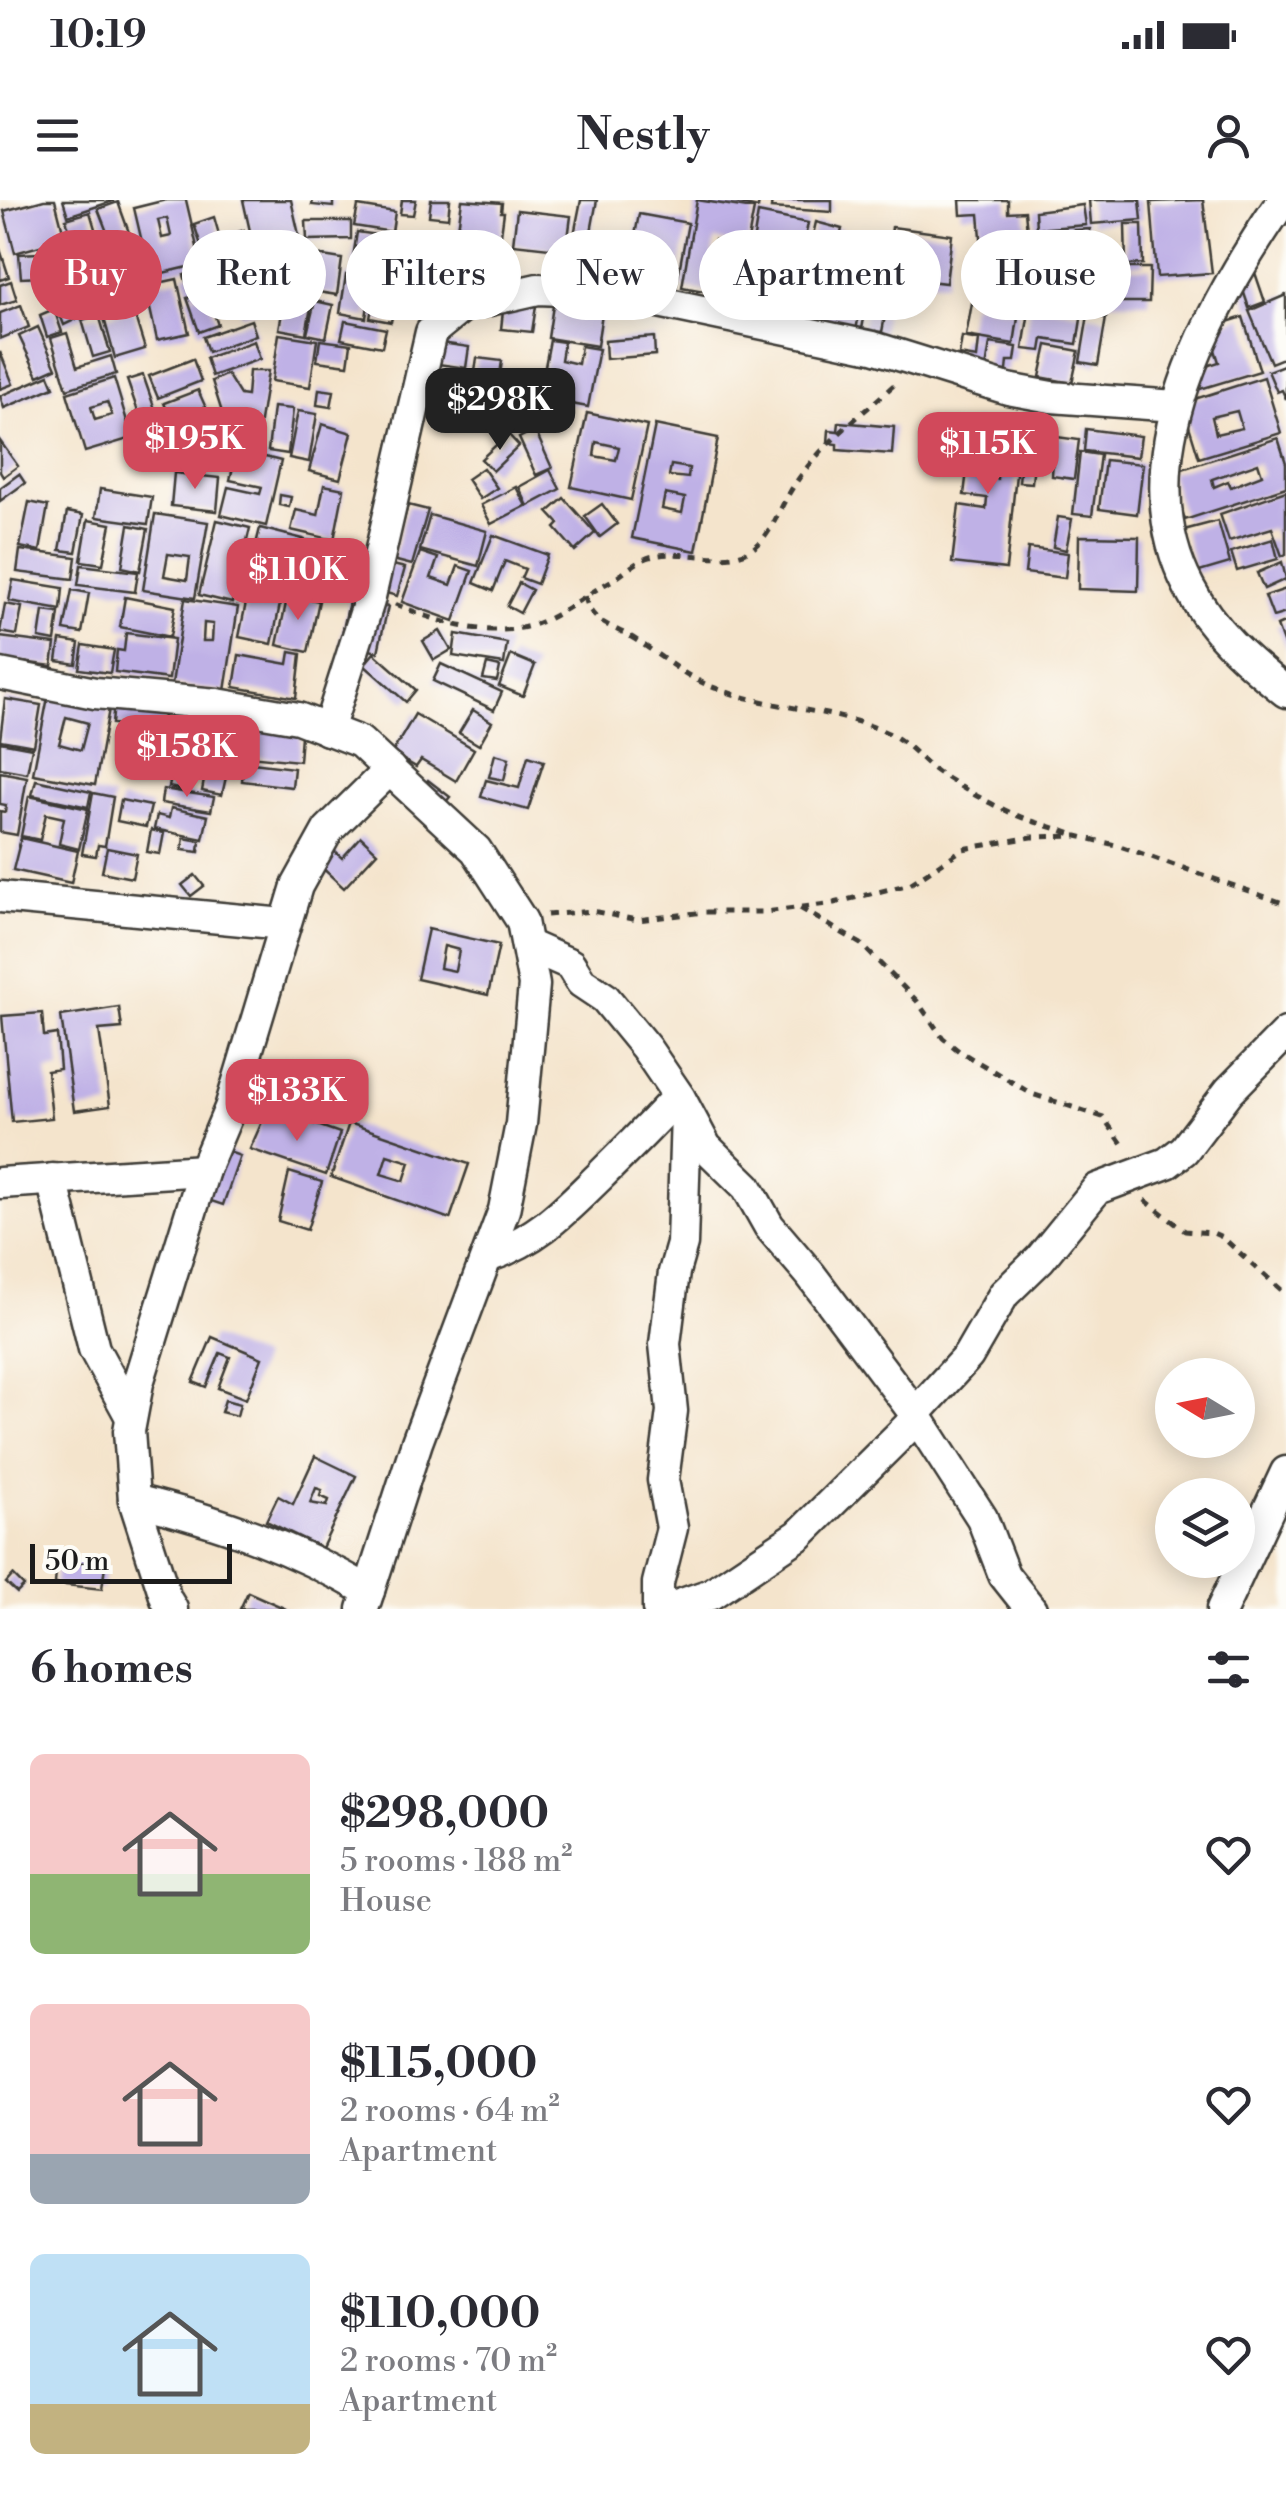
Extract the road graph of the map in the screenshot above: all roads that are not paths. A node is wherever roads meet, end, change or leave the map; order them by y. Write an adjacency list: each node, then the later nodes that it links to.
1 (1284, 200): 2 (street)
2 (1176, 406): 4 (street); 5 (street)
3 (0, 674): 5 (street)
4 (1286, 692)
5 (328, 730): 6 (street)
6 (390, 770): 8 (street); 9 (street)
7 (0, 896): 8 (street)
8 (284, 924): 12 (street)
9 (525, 933): 11 (street); 15 (street)
10 (1286, 1034): 16 (street)
11 (682, 1103): 15 (street); 16 (street); 24 (street)
12 (204, 1170): 13 (street); 17 (street)
13 (52, 1179): 14 (street); 17 (street)
14 (0, 1183)
15 (487, 1257): 21 (street)
16 (916, 1416): 25 (street); 26 (street)
17 (132, 1417): 19 (street)
18 (1286, 1472): 27 (street)
19 (134, 1500): 20 (street); 21 (street)
20 (157, 1567): 22 (street); 23 (street)
21 (366, 1600)
22 (141, 1609)
23 (172, 1609)
24 (658, 1609)
25 (668, 1609)
26 (1031, 1609)
27 (1222, 1609)

